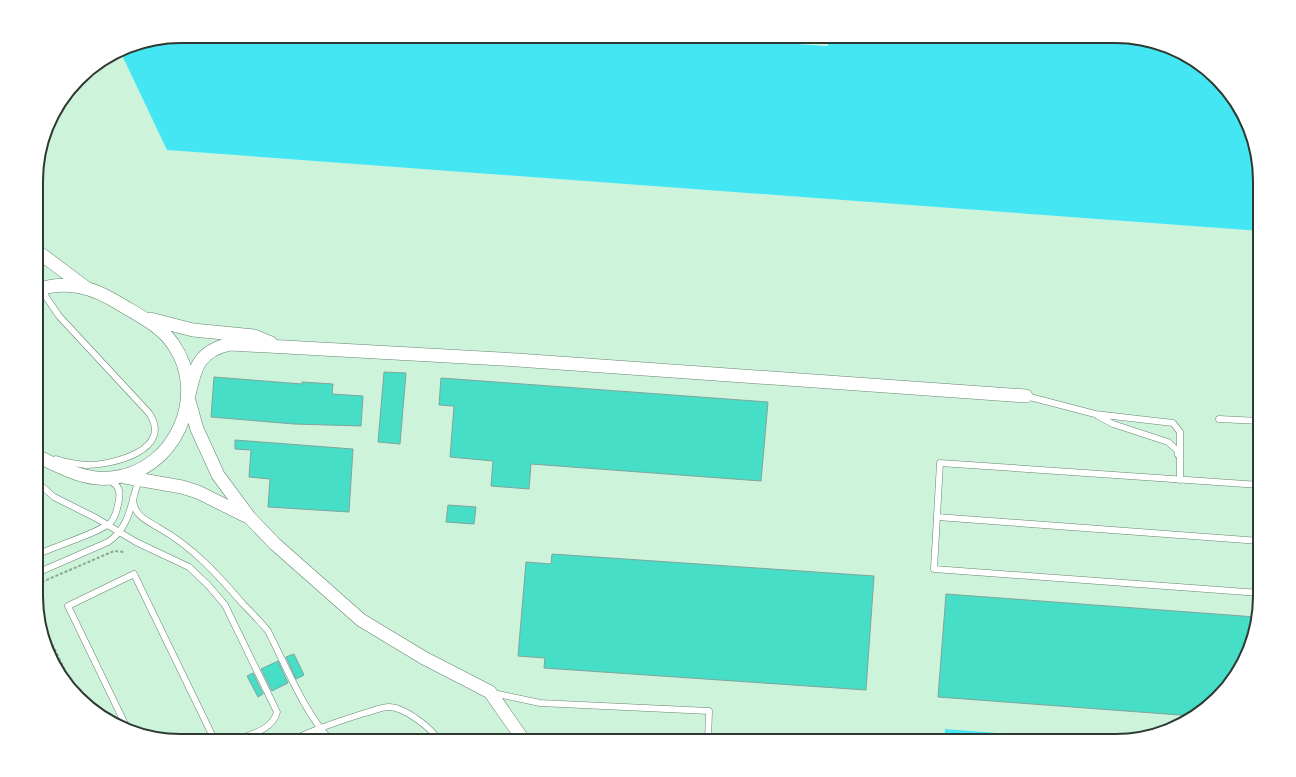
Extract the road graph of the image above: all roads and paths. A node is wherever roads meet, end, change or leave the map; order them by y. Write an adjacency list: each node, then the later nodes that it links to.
1 (43, 256): 2 (street)
2 (85, 287): 3 (street); 5 (street)
3 (43, 288)
4 (43, 295): 12 (lane)
5 (141, 316): 6 (street); 8 (street)
6 (278, 347): 7 (street); 8 (street)
7 (1026, 396): 9 (lane)
8 (189, 398): 14 (street); 24 (street)
9 (1095, 414): 15 (lane); 15 (lane)
10 (1219, 418): 11 (lane)
11 (1253, 420)
12 (43, 456)
13 (43, 457): 17 (street)
14 (154, 461): 16 (street); 18 (lane)
15 (1180, 461): 19 (lane)
16 (121, 476): 17 (street); 18 (street)
17 (100, 478): 25 (lane)
18 (139, 478): 22 (lane); 24 (street)
19 (1180, 480): 20 (lane); 23 (lane)
20 (1253, 485)
21 (43, 487): 25 (lane)
22 (133, 498): 26 (lane); 37 (lane)
23 (937, 517): 27 (lane); 32 (lane)
24 (249, 518): 35 (street)
25 (108, 525): 26 (lane); 28 (lane)
26 (121, 532): 30 (lane); 39 (lane)
27 (1253, 540)
28 (43, 552)
29 (124, 552): 31 (path)
30 (43, 570)
31 (43, 581)
32 (1253, 592)
33 (50, 639): 34 (path)
34 (67, 674)
35 (490, 692): 44 (street); 45 (lane)
36 (123, 721): 38 (lane)
37 (319, 727): 40 (lane); 41 (lane); 42 (lane); 43 (lane)
38 (212, 734)
39 (251, 734)
40 (304, 734)
41 (320, 734)
42 (325, 734)
43 (433, 734)
44 (519, 734)
45 (708, 734)

